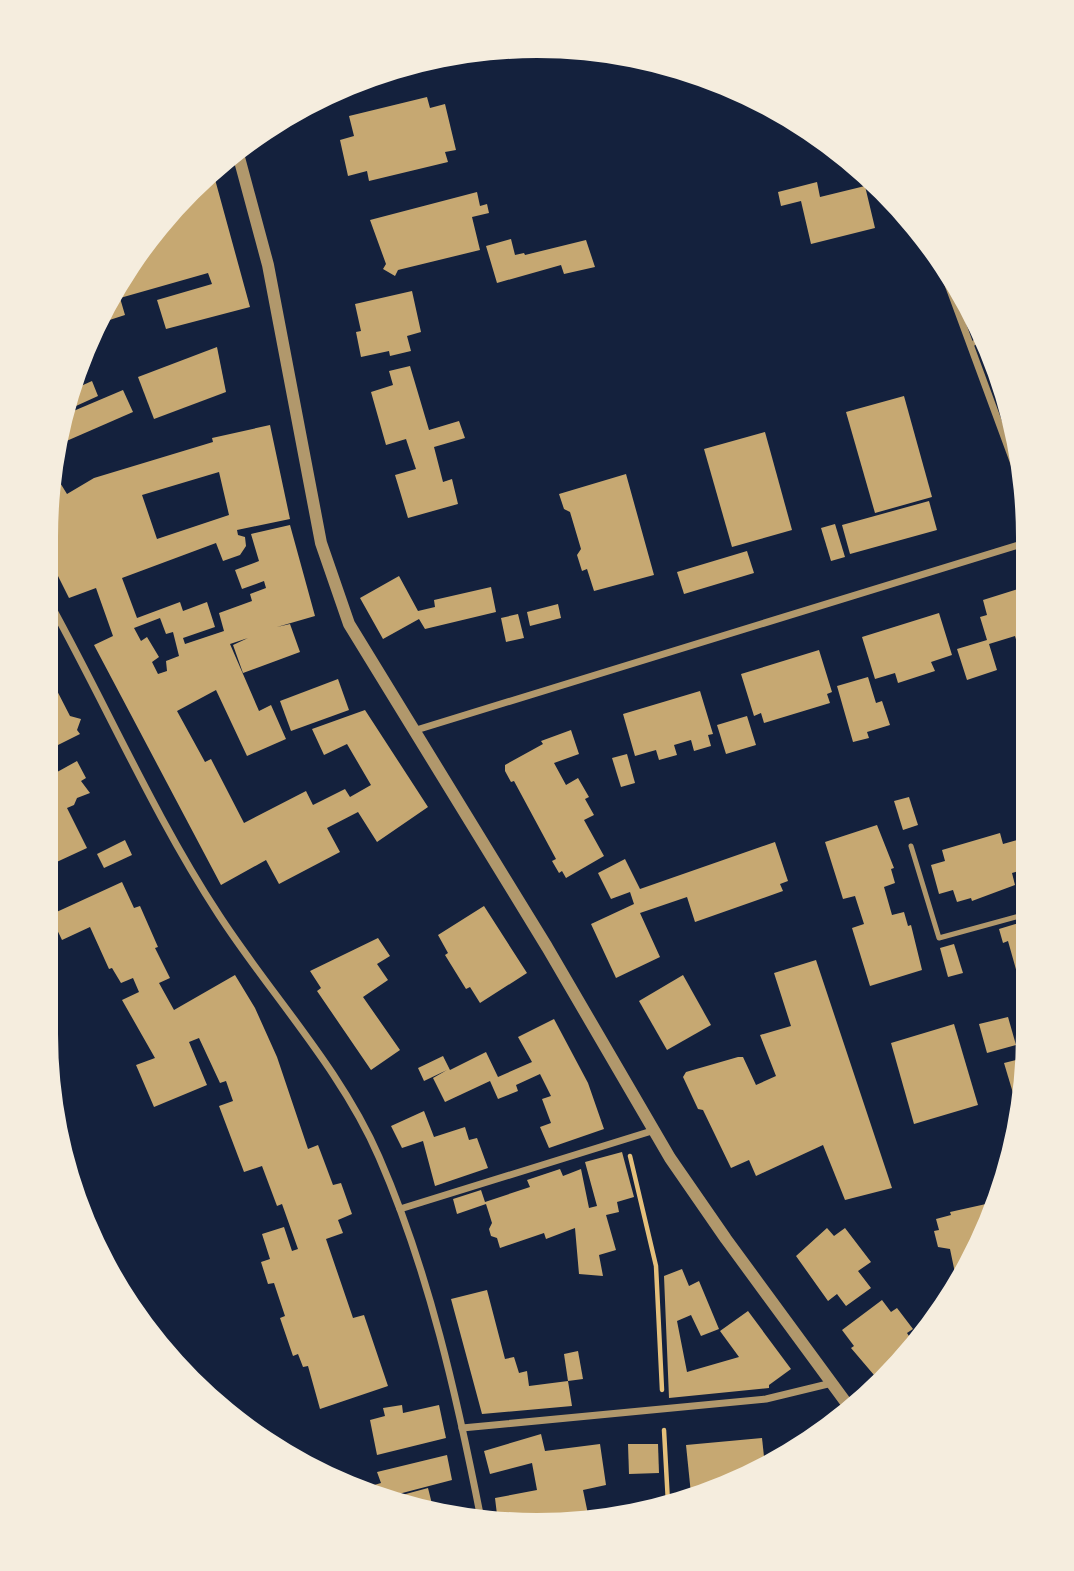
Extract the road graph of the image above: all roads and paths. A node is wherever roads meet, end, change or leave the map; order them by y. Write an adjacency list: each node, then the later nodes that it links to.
1 (240, 161): 8 (street)
2 (954, 301): 4 (street)
3 (975, 342): 4 (lane)
4 (970, 345): 5 (street)
5 (1007, 446)
6 (1016, 546): 8 (street)
7 (58, 625): 12 (street)
8 (412, 731): 11 (street)
9 (911, 846): 10 (lane)
10 (1016, 917)
11 (654, 1130): 12 (street); 13 (street); 15 (path)
12 (400, 1209): 16 (street)
13 (832, 1383): 14 (street); 15 (street)
14 (845, 1401)
15 (663, 1409): 16 (street); 17 (path)
16 (462, 1429): 18 (street)
17 (668, 1495)
18 (479, 1509)

